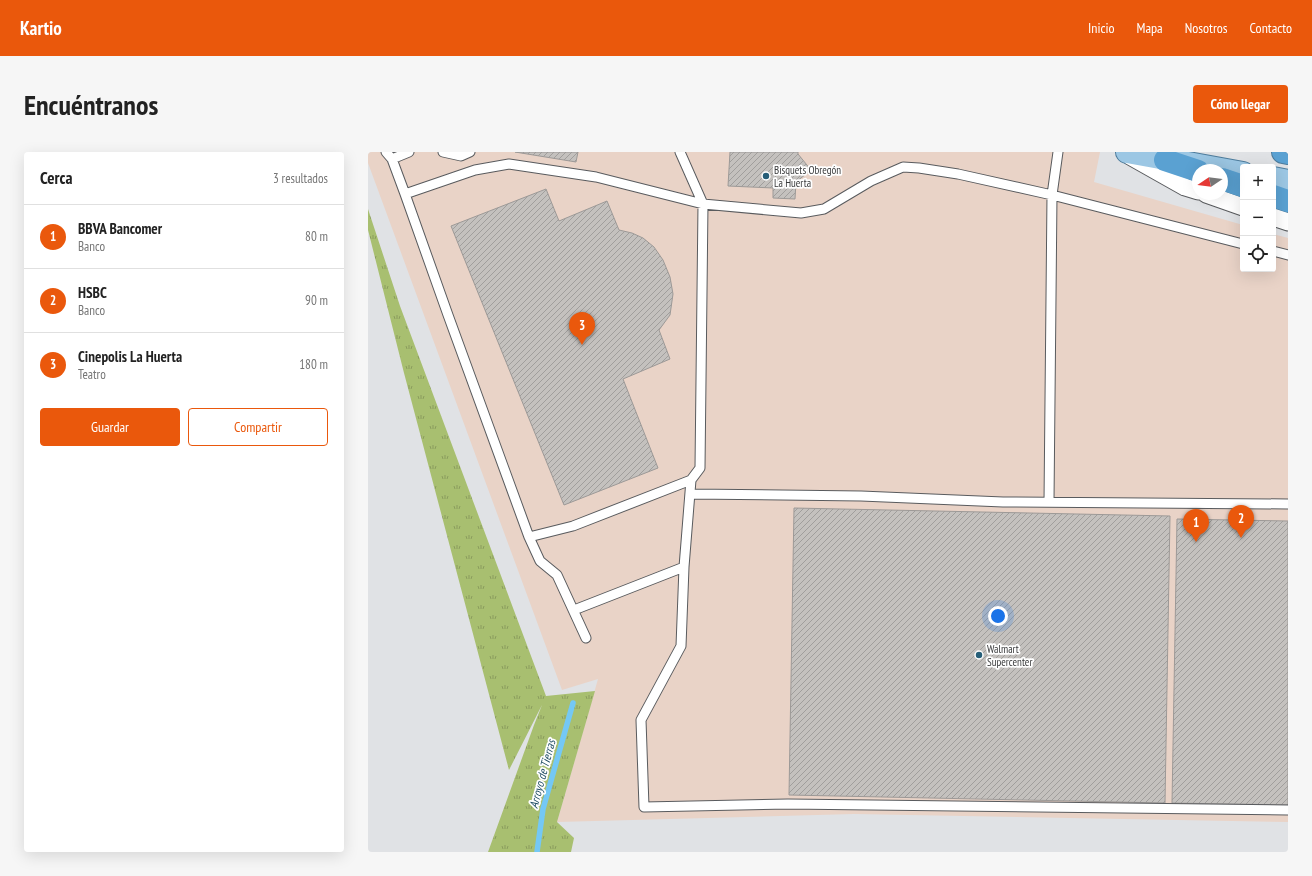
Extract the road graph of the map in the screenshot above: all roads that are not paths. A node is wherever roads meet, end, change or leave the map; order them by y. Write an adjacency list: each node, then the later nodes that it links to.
1 (409, 152): 10 (lane)
2 (443, 152): 3 (lane)
3 (470, 152)
4 (680, 152): 24 (lane)
5 (1058, 152): 20 (lane)
6 (1123, 152): 18 (street)
7 (1127, 152): 11 (main road)
8 (1283, 152): 9 (highway)
9 (1288, 153)
10 (389, 155): 19 (lane)
11 (1165, 160): 12 (highway); 13 (main road)
12 (1192, 169)
13 (1240, 172)
14 (1276, 179): 16 (main road)
15 (1228, 181): 17 (highway)
16 (1288, 182)
17 (1240, 185)
18 (1192, 189)
19 (405, 194): 24 (lane); 35 (lane)
20 (1052, 195): 24 (lane); 28 (lane); 33 (lane)
21 (1276, 197): 23 (highway)
22 (1223, 200): 25 (street)
23 (1288, 201)
24 (703, 204): 31 (lane)
25 (1240, 206)
26 (1276, 218): 27 (street)
27 (1288, 222)
28 (1240, 243)
29 (1276, 252): 30 (lane)
30 (1288, 255)
31 (691, 480): 32 (lane); 35 (lane)
32 (690, 494): 33 (lane); 36 (lane)
33 (1049, 502): 34 (lane)
34 (1288, 504)
35 (529, 537): 37 (lane)
36 (684, 567): 37 (lane); 39 (lane)
37 (574, 610): 38 (lane)
38 (586, 638)
39 (1288, 810)

